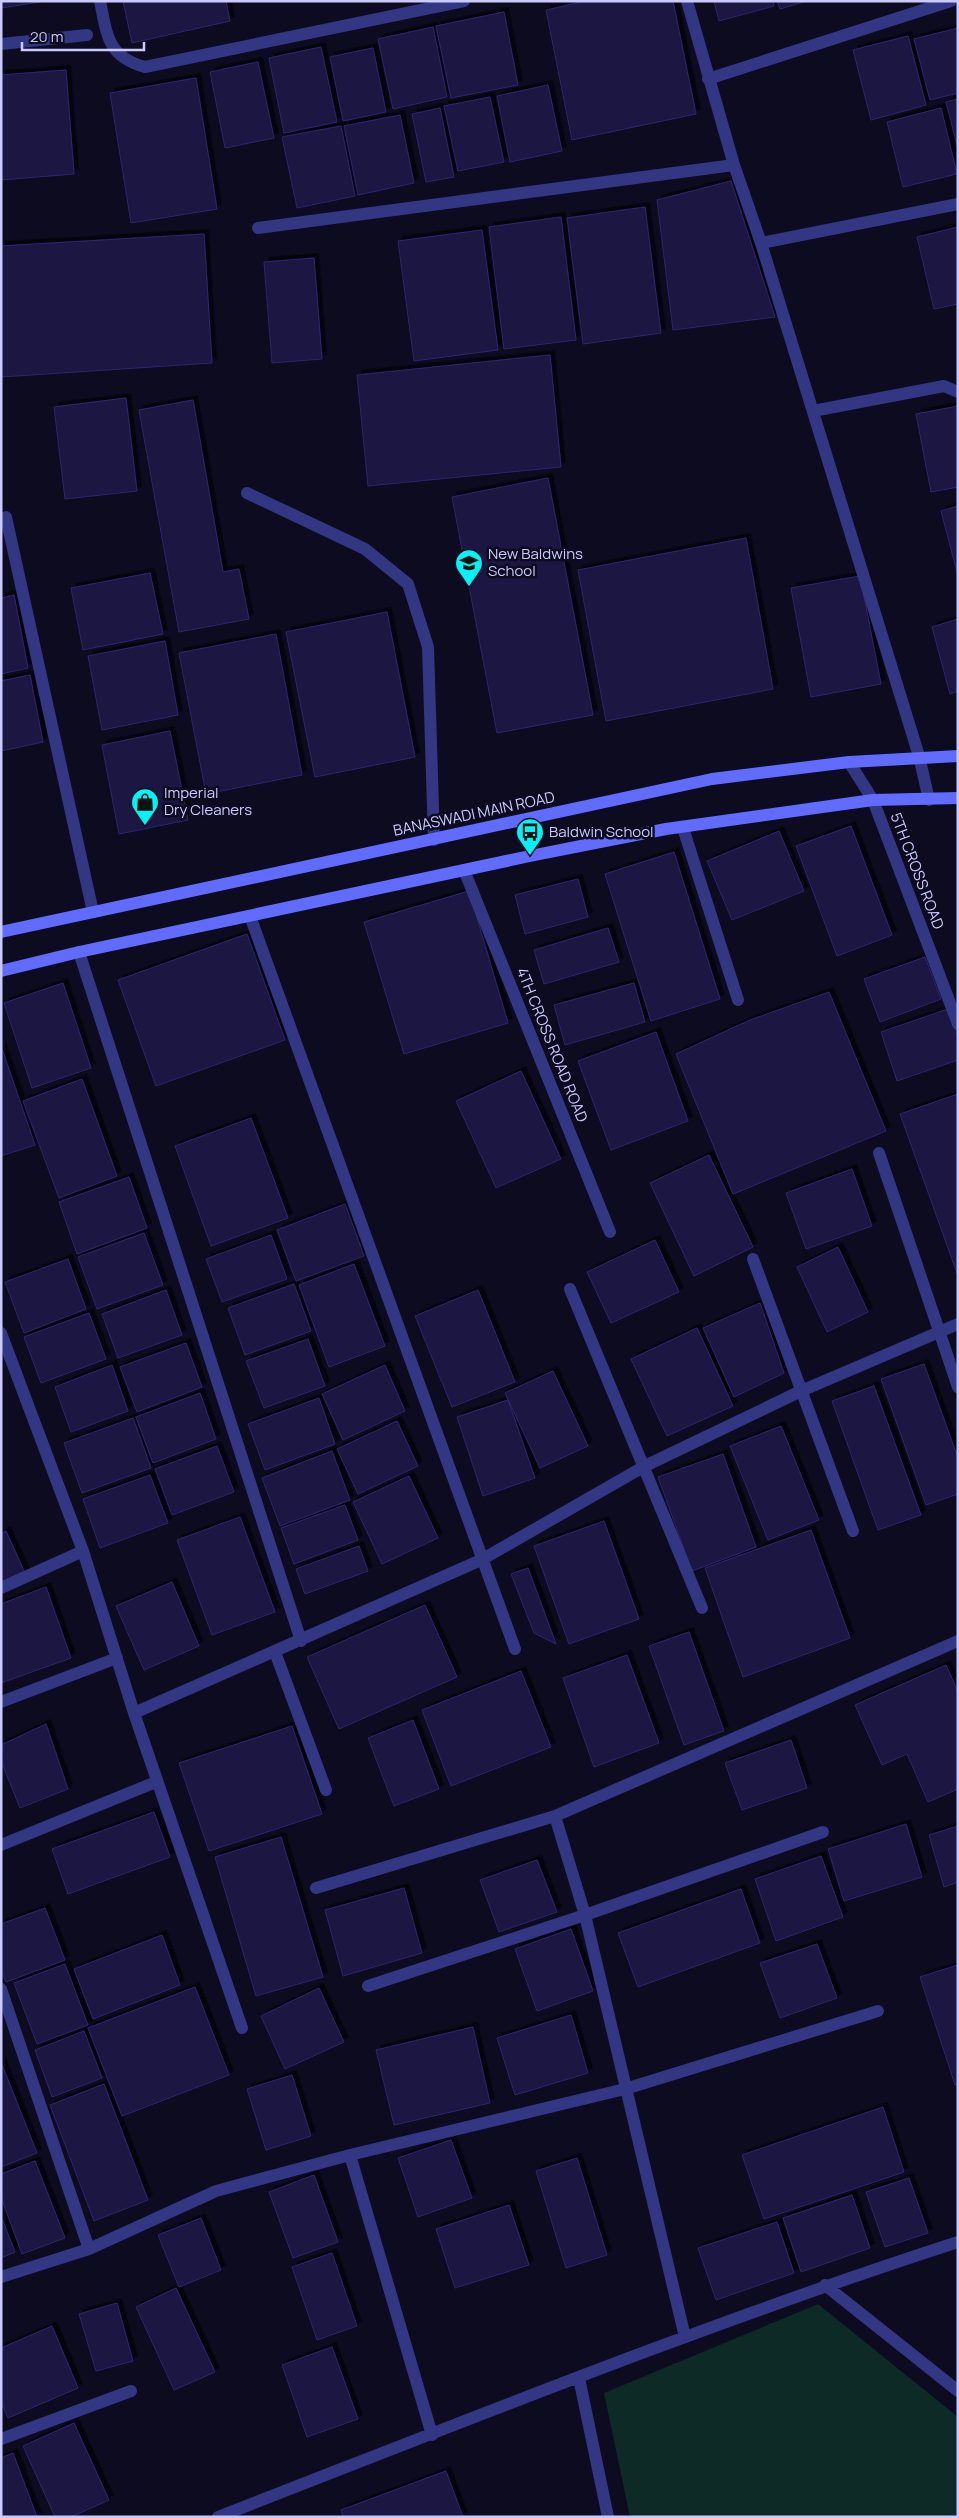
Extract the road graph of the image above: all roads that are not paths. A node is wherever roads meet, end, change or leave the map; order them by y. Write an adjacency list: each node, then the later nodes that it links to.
1 (100, 1): 2 (street)
2 (464, 1)
3 (687, 1): 7 (street)
4 (951, 1): 7 (street)
5 (88, 35): 6 (street)
6 (1, 44)
7 (708, 79): 8 (street)
8 (734, 165): 10 (street); 11 (street)
9 (958, 204): 11 (street)
10 (258, 228)
11 (761, 243): 13 (street)
12 (958, 392): 13 (street)
13 (813, 411): 16 (street)
14 (247, 493): 23 (street)
15 (6, 517): 25 (street)
16 (919, 756): 17 (main road, BANASWADI MAIN ROAD); 18 (main road, BANASWADI MAIN ROAD); 21 (street)
17 (958, 756)
18 (849, 762): 20 (street, 5TH CROSS ROAD); 23 (main road, BANASWADI MAIN ROAD)
19 (958, 798): 21 (main road)
20 (873, 800): 21 (main road); 22 (main road); 31 (street, 5TH CROSS ROAD)
21 (929, 800)
22 (683, 828): 24 (main road); 30 (street)
23 (434, 840): 25 (main road, BANASWADI MAIN ROAD)
24 (464, 870): 26 (main road); 33 (street, 4TH CROSS ROAD ROAD)
25 (93, 912): 27 (main road, BANASWADI MAIN ROAD)
26 (250, 916): 28 (main road); 44 (street)
27 (1, 932)
28 (79, 952): 29 (main road); 47 (street)
29 (1, 971)
30 (738, 1000)
31 (958, 1024)
32 (879, 1153): 37 (street)
33 (610, 1232)
34 (753, 1259): 40 (street)
35 (570, 1289): 41 (street)
36 (958, 1324): 37 (street)
37 (939, 1332): 39 (street); 40 (street)
38 (1, 1333): 43 (street)
39 (958, 1387)
40 (802, 1391): 41 (street); 42 (street)
41 (645, 1466): 44 (street); 46 (street)
42 (853, 1531)
43 (83, 1550): 45 (street); 51 (street)
44 (481, 1560): 47 (street); 49 (street)
45 (1, 1588)
46 (702, 1608)
47 (301, 1641): 50 (street)
48 (958, 1641): 56 (street)
49 (515, 1649)
50 (275, 1652): 53 (street); 55 (street)
51 (117, 1658): 52 (street); 53 (street)
52 (1, 1702)
53 (134, 1713): 54 (street)
54 (156, 1782): 58 (street); 64 (street)
55 (326, 1790)
56 (556, 1816): 59 (street); 60 (street)
57 (823, 1832): 60 (street)
58 (1, 1845)
59 (316, 1888)
60 (585, 1915): 61 (street); 65 (street)
61 (368, 1986)
62 (1, 1989): 68 (street)
63 (878, 2011): 65 (street)
64 (242, 2028)
65 (625, 2089): 66 (street); 71 (street)
66 (350, 2155): 68 (street); 75 (street)
67 (958, 2242): 70 (street)
68 (89, 2249): 69 (street)
69 (1, 2277)
70 (825, 2285): 71 (street); 74 (street)
71 (685, 2337): 72 (street)
72 (579, 2378): 75 (street); 78 (street)
73 (131, 2391): 76 (street)
74 (958, 2391)
75 (432, 2435): 77 (street)
76 (1, 2439)
77 (218, 2517)
78 (608, 2517)

